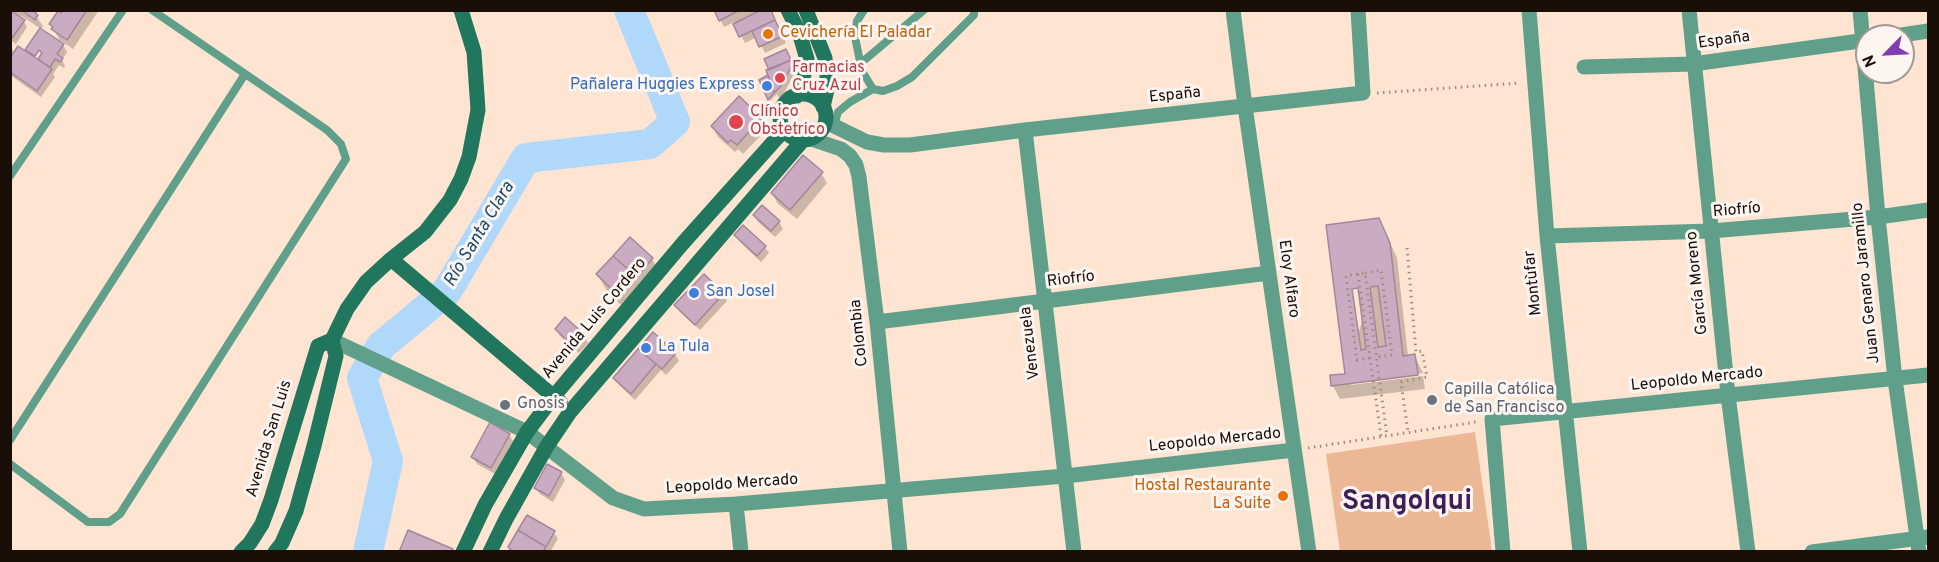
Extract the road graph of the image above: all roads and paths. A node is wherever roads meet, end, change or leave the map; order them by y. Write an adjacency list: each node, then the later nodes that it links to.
1 (123, 10): 28 (lane)
2 (153, 10): 17 (lane)
3 (461, 10): 34 (main road)
4 (788, 10): 22 (main road)
5 (806, 10): 24 (main road)
6 (864, 10): 14 (lane)
7 (924, 10): 14 (lane)
8 (974, 10): 20 (lane)
9 (1233, 10): 23 (street, Eloy Alfaro)
10 (1358, 10): 21 (street)
11 (1529, 10): 18 (street, Montùfar)
12 (1689, 10): 15 (street, García Moreno)
13 (1855, 41): 15 (street, España)
14 (861, 63): 20 (lane)
15 (1693, 64): 16 (street, España); 31 (street, García Moreno)
16 (1584, 67)
17 (245, 74): 54 (lane); 57 (lane)
18 (1534, 82): 21 (path); 32 (street, Montùfar)
19 (1868, 84): 30 (street, Juan Genaro Jaramillo)
20 (873, 89): 24 (lane)
21 (1363, 93): 23 (street, España)
22 (797, 96): 24 (main road); 25 (main road)
23 (1245, 106): 26 (street, España); 35 (street, Eloy Alfaro)
24 (828, 118): 26 (street, España); 27 (main road)
25 (784, 130): 27 (main road); 46 (main road, Avenida Luis Cordero)
26 (1025, 130): 38 (street, Venezuela)
27 (807, 140): 39 (street, Colombia); 47 (main road)
28 (10, 176)
29 (1929, 210): 30 (street, Riofrío)
30 (1878, 217): 31 (street, Riofrío); 44 (street, Juan Genaro Jaramillo)
31 (1711, 231): 32 (street, Riofrío); 45 (street, García Moreno)
32 (1547, 236): 48 (street, Montùfar)
33 (1407, 248): 51 (path)
34 (391, 259): 40 (main road, Avenida San Luis); 46 (main road)
35 (1269, 273): 38 (street, Riofrío); 56 (street, Eloy Alfaro)
36 (1365, 273): 37 (path); 41 (path); 41 (path)
37 (1358, 274): 42 (path); 42 (path)
38 (1045, 301): 39 (street, Riofrío); 58 (street, Venezuela)
39 (877, 322): 59 (street, Colombia)
40 (332, 340): 50 (street, Leopoldo Mercado); 62 (main road, Avenida San Luis); 63 (main road, Avenida San Luis)
41 (1376, 357): 53 (path)
42 (1370, 358): 52 (path)
43 (1929, 375): 44 (street, Leopoldo Mercado)
44 (1896, 379): 45 (street, Leopoldo Mercado); 61 (street, Juan Genaro Jaramillo)
45 (1728, 395): 48 (street, Leopoldo Mercado); 72 (street, García Moreno)
46 (554, 396): 47 (main road); 50 (main road, Avenida Luis Cordero)
47 (570, 412): 55 (main road)
48 (1566, 412): 49 (street, Leopoldo Mercado); 71 (street, Montùfar)
49 (1492, 419): 51 (path, Leopoldo Mercado); 70 (street)
50 (527, 432): 55 (street, Leopoldo Mercado); 64 (main road, Avenida Luis Cordero)
51 (1408, 432): 53 (path, Leopoldo Mercado)
52 (1381, 436): 53 (path, Leopoldo Mercado); 56 (path, Leopoldo Mercado)
53 (1387, 436)
54 (10, 440)
55 (547, 446): 60 (street, Leopoldo Mercado); 65 (main road)
56 (1294, 450): 58 (street, Leopoldo Mercado); 69 (street, Eloy Alfaro)
57 (10, 464)
58 (1065, 476): 59 (street, Leopoldo Mercado); 68 (street, Venezuela)
59 (894, 491): 60 (street, Leopoldo Mercado); 67 (street, Colombia)
60 (736, 504): 66 (street)
61 (1922, 542): 73 (street)
62 (241, 552)
63 (275, 552)
64 (463, 552)
65 (490, 552)
66 (741, 552)
67 (900, 552)
68 (1074, 552)
69 (1309, 552)
70 (1503, 552)
71 (1580, 552)
72 (1748, 552)
73 (1812, 552)

